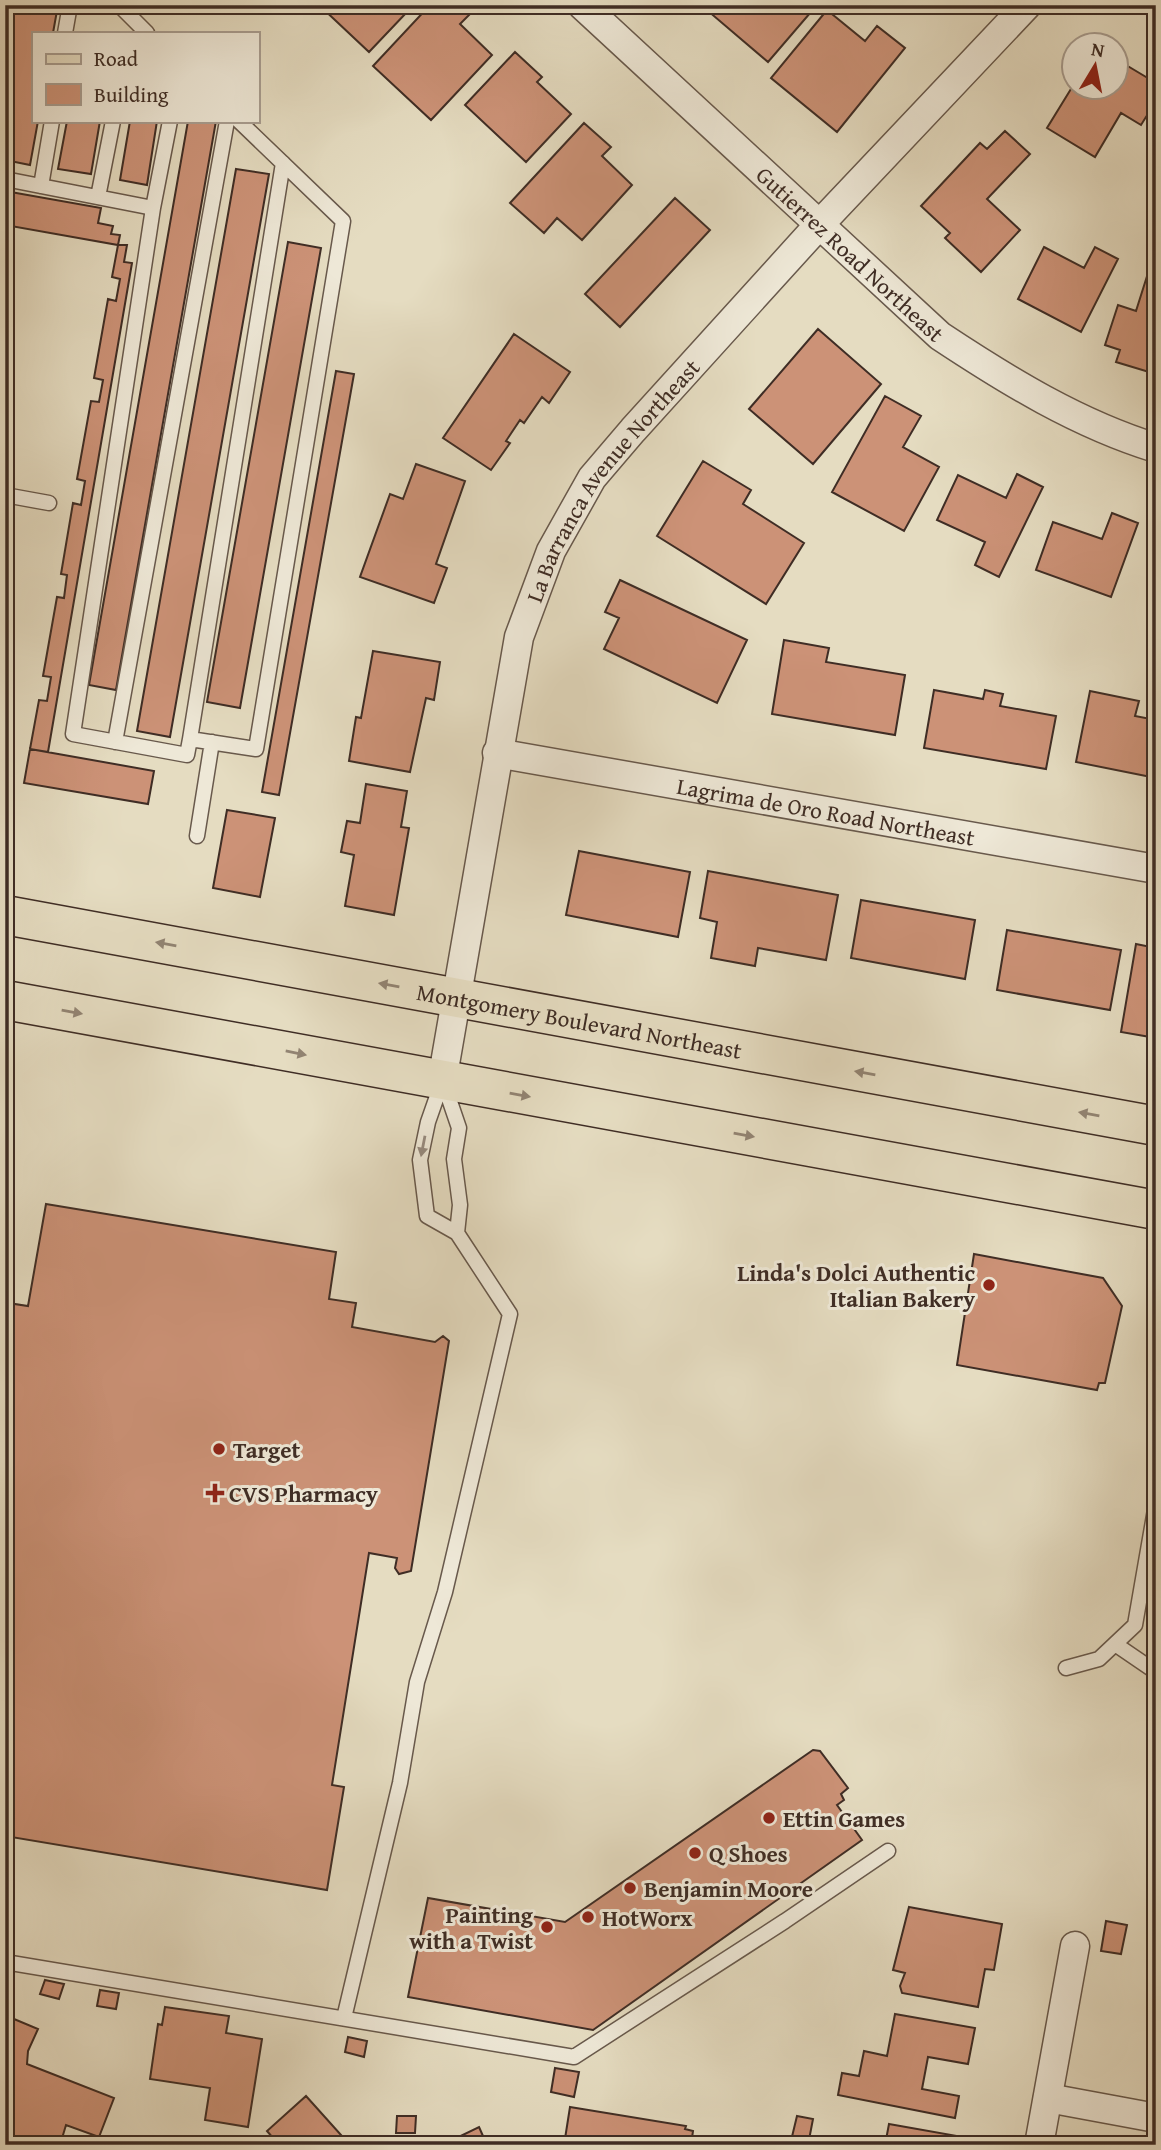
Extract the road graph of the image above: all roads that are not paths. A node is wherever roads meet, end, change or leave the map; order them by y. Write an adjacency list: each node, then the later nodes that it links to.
1 (70, 5): 6 (lane)
2 (118, 5): 5 (lane)
3 (582, 5): 17 (street, Gutierrez Road Northeast)
4 (1027, 5): 17 (street, La Barranca Avenue Northeast)
5 (131, 26)
6 (65, 32)
7 (52, 122): 14 (lane)
8 (113, 122): 15 (lane)
9 (170, 122): 16 (lane)
10 (227, 122): 22 (lane)
11 (240, 122): 12 (lane)
12 (283, 163): 21 (lane); 23 (lane)
13 (5, 179): 14 (lane)
14 (41, 186): 15 (lane)
15 (98, 197): 16 (lane)
16 (153, 208): 22 (lane)
17 (818, 226): 18 (street, Gutierrez Road Northeast); 24 (street, La Barranca Avenue Northeast)
18 (1156, 448)
19 (5, 495): 20 (lane)
20 (49, 503)
21 (190, 739): 22 (lane); 23 (lane)
22 (115, 742)
23 (212, 742): 25 (lane)
24 (497, 753): 26 (street, Lagrima de Oro Road Northeast); 28 (street, La Barranca Avenue Northeast)
25 (197, 836)
26 (1156, 869)
27 (5, 915): 28 (main road, Montgomery Boulevard Northeast, one-way to 27)
28 (457, 998): 30 (street, La Barranca Avenue Northeast); 31 (main road, Montgomery Boulevard Northeast, one-way to 28)
29 (5, 1000): 30 (main road, one-way to 30)
30 (443, 1081): 32 (main road, one-way to 32); 33 (lane, La Barranca Avenue Northeast); 33 (lane, La Barranca Avenue Northeast, one-way to 33)
31 (1156, 1126)
32 (1156, 1210)
33 (457, 1233): 41 (lane, La Barranca Avenue Northeast)
34 (1156, 1504): 35 (lane)
35 (1115, 1644): 36 (lane); 37 (lane)
36 (1066, 1668)
37 (1156, 1672)
38 (888, 1851): 41 (lane)
39 (1076, 1946): 42 (street)
40 (5, 1962): 41 (lane)
41 (344, 2018)
42 (1048, 2098): 43 (street); 44 (street)
43 (1156, 2118)
44 (1039, 2145)

